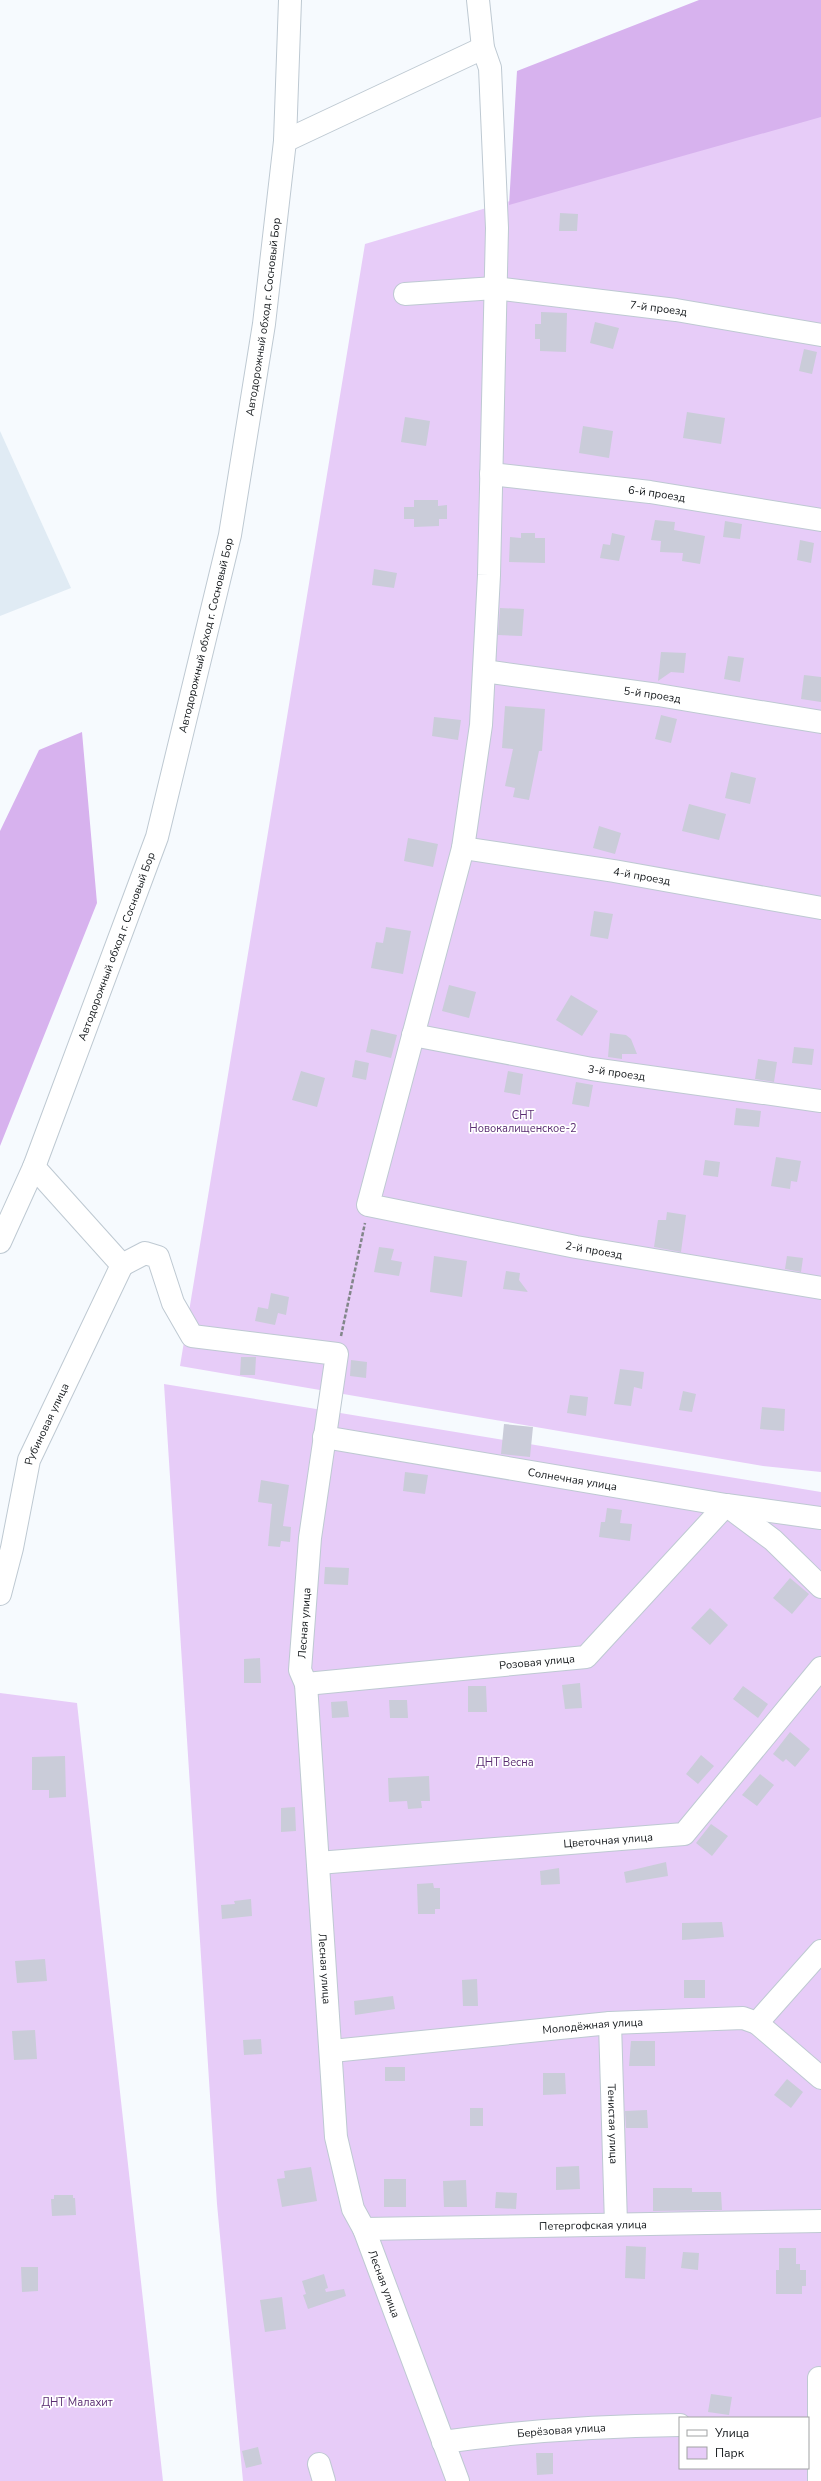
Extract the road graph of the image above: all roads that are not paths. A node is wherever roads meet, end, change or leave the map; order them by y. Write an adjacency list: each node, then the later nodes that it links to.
1 (290, 0): 4 (street, Автодорожный обход г. Сосновый Бор)
2 (478, 0): 3 (street)
3 (483, 48): 4 (street); 5 (street)
4 (285, 141): 16 (street, Автодорожный обход г. Сосновый Бор)
5 (495, 288): 6 (street, 7-й проезд); 7 (street, 7-й проезд); 8 (street)
6 (405, 294)
7 (821, 335)
8 (491, 474): 9 (street, 6-й проезд); 10 (street)
9 (821, 520)
10 (484, 671): 11 (street, 5-й проезд); 12 (street)
11 (821, 722)
12 (463, 848): 13 (street, 4-й проезд); 14 (street)
13 (821, 908)
14 (413, 1035): 15 (street, 3-й проезд); 19 (street, 2-й проезд)
15 (821, 1101)
16 (34, 1167): 17 (street, Автодорожный обход г. Сосновый Бор); 18 (street)
17 (0, 1242)
18 (122, 1265): 20 (street, Лесная улица); 24 (street, Рубиновая улица)
19 (821, 1288)
20 (324, 1437): 21 (street, Солнечная улица); 26 (street, Лесная улица)
21 (726, 1505): 22 (street, Солнечная улица); 23 (street); 26 (street, Розовая улица)
22 (821, 1518)
23 (821, 1587)
24 (0, 1594)
25 (821, 1668): 27 (street, Цветочная улица)
26 (306, 1684): 27 (street, Лесная улица)
27 (318, 1863): 31 (street, Лесная улица)
28 (821, 1951): 30 (street)
29 (610, 2023): 30 (street, Молодёжная улица); 31 (street, Молодёжная улица); 34 (street, Тенистая улица)
30 (757, 2023): 32 (street)
31 (332, 2051): 35 (street, Лесная улица)
32 (821, 2078)
33 (821, 2221): 34 (street, Петергофская улица)
34 (616, 2224): 35 (street, Петергофская улица)
35 (364, 2229): 39 (street, Лесная улица)
36 (819, 2378): 37 (street)
37 (813, 2423): 41 (street)
38 (679, 2425): 39 (street, Берёзовая улица)
39 (443, 2442): 40 (street, Лесная улица)
40 (458, 2481)
41 (819, 2481)

